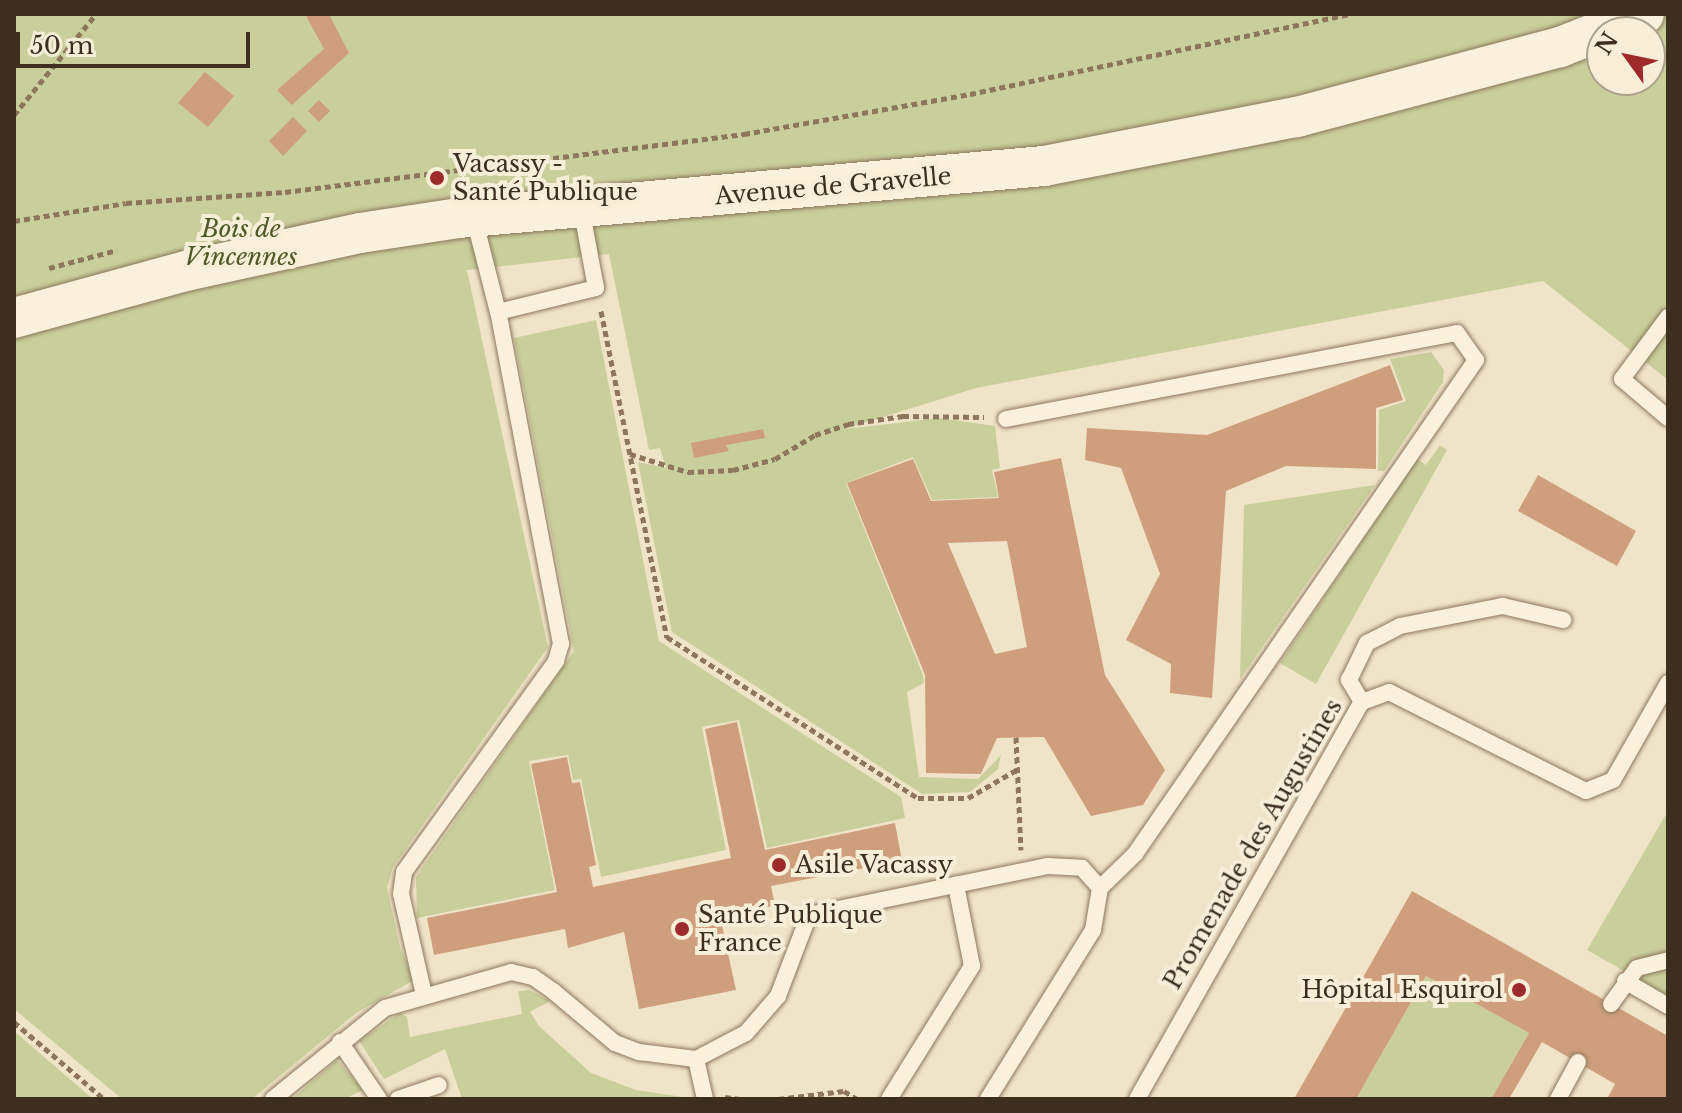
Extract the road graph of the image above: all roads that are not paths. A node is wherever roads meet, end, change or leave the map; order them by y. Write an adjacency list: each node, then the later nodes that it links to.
1 (1644, 14): 2 (street, Avenue de Gravelle)
2 (581, 207): 3 (street, Avenue de Gravelle); 4 (lane)
3 (474, 216): 4 (lane); 6 (street, Avenue de Gravelle)
4 (498, 312): 16 (lane)
5 (1668, 317): 7 (lane)
6 (14, 318)
7 (1668, 418)
8 (1006, 419): 13 (lane)
9 (1563, 620): 11 (lane)
10 (1668, 683): 11 (lane, Promenade des Augustines)
11 (1362, 702): 29 (lane, Promenade des Augustines)
12 (956, 885): 13 (lane); 20 (lane); 27 (lane)
13 (1100, 888): 28 (lane)
14 (1668, 960): 15 (lane)
15 (1625, 981): 17 (lane); 18 (lane)
16 (424, 995): 19 (lane); 20 (lane)
17 (1611, 1004)
18 (1668, 1006)
19 (340, 1042): 23 (lane); 24 (lane)
20 (696, 1059): 26 (lane)
21 (1578, 1062): 30 (lane)
22 (439, 1085): 25 (lane)
23 (273, 1099)
24 (379, 1099)
25 (398, 1099)
26 (705, 1099)
27 (889, 1099)
28 (988, 1099)
29 (1137, 1099)
30 (1558, 1099)

